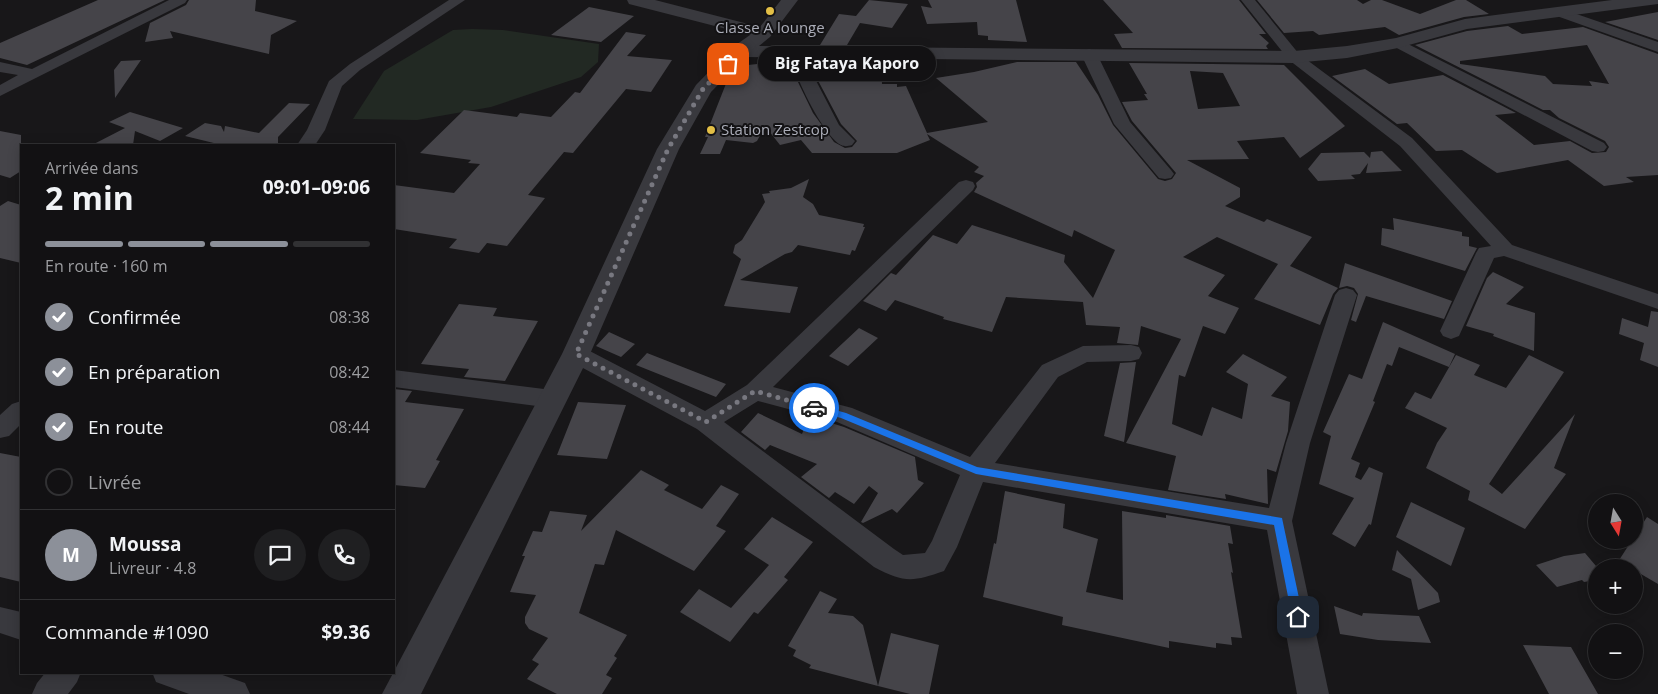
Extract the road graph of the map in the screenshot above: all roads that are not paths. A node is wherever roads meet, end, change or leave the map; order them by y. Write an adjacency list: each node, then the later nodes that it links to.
1 (180, 0): 16 (street)
2 (458, 0): 19 (street)
3 (635, 0): 8 (street)
4 (790, 0): 8 (street)
5 (1248, 0): 14 (street)
6 (1652, 0): 7 (street)
7 (1559, 12): 9 (street); 10 (street)
8 (764, 33): 11 (street)
9 (1398, 43): 14 (street); 20 (street)
10 (1658, 47)
11 (740, 51): 12 (street); 28 (street)
12 (803, 53): 13 (street); 18 (street)
13 (1089, 54): 14 (street); 21 (street)
14 (1294, 57): 23 (street)
15 (0, 67): 16 (street)
16 (34, 74): 17 (street)
17 (0, 91)
18 (846, 142)
19 (307, 144)
20 (1598, 147)
21 (1165, 174)
22 (966, 186): 30 (street)
23 (1505, 249): 25 (street); 26 (street)
24 (1346, 295): 36 (street)
25 (1658, 302)
26 (1451, 331)
27 (1131, 353): 35 (street)
28 (576, 354): 31 (street); 33 (street)
29 (395, 378): 31 (street)
30 (755, 391): 33 (street); 35 (street)
31 (552, 399): 43 (street)
32 (20, 411): 34 (street)
33 (706, 422): 35 (street)
34 (0, 429)
35 (976, 470): 36 (street)
36 (1279, 521): 44 (street)
37 (0, 620): 38 (street)
38 (20, 626)
39 (64, 674): 41 (street)
40 (173, 674): 42 (street)
41 (48, 694)
42 (234, 694)
43 (401, 694)
44 (1313, 694)

